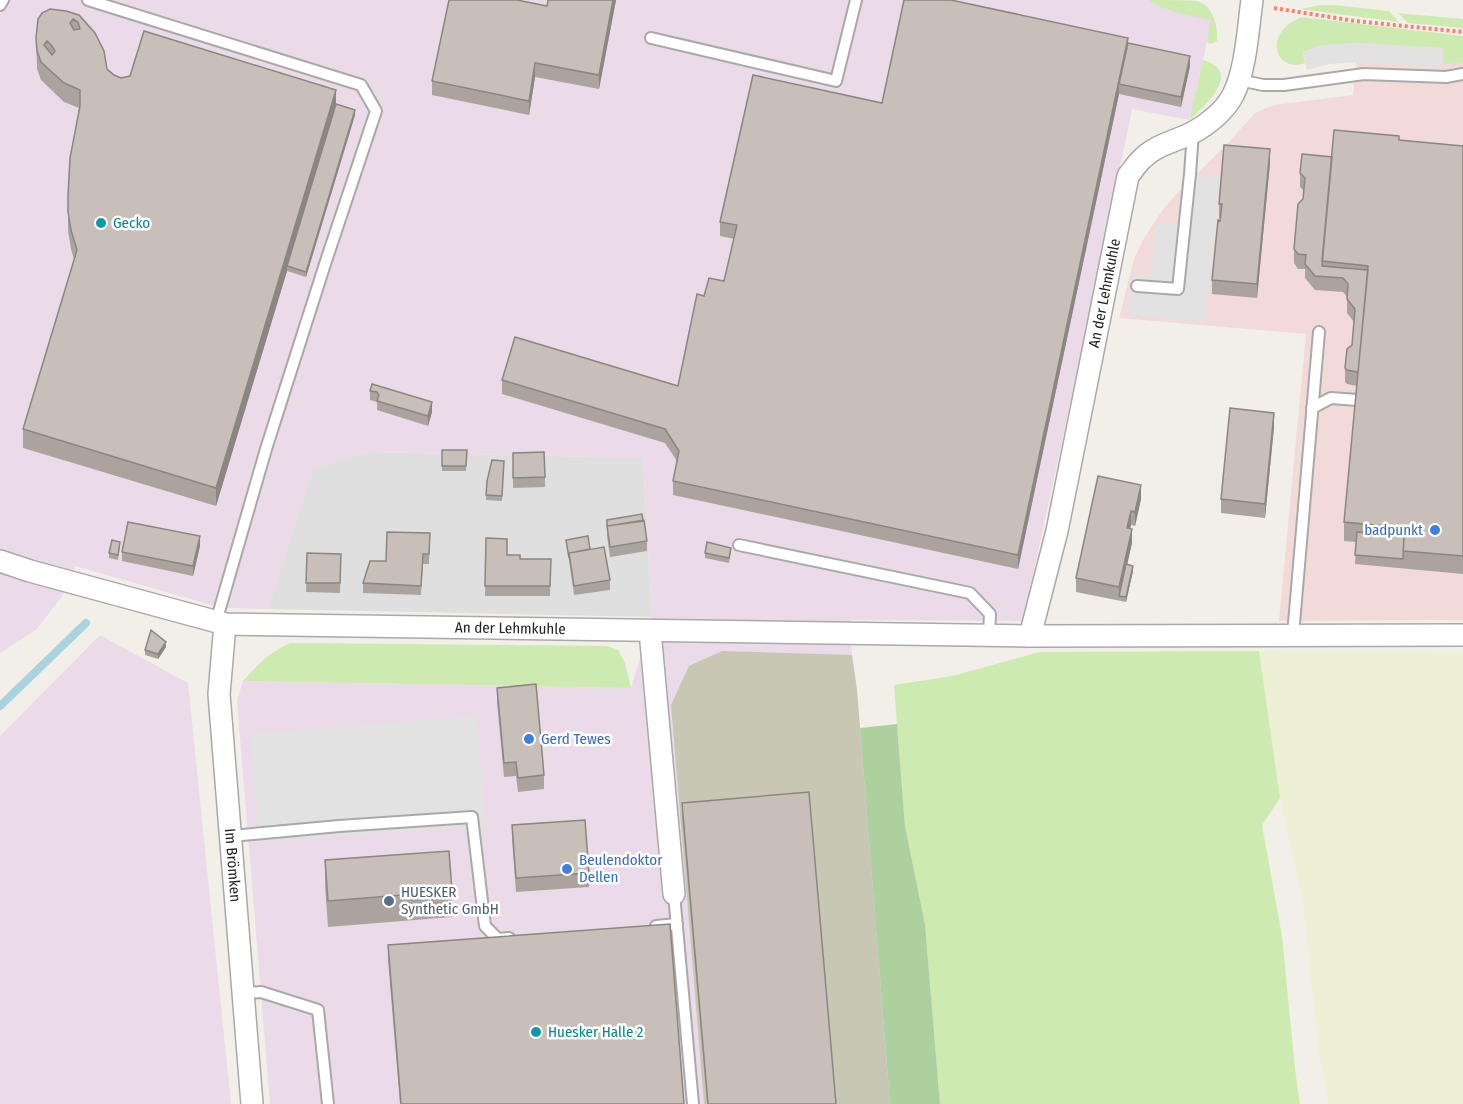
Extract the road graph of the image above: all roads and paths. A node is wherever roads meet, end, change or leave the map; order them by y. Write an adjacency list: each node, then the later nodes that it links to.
1 (3, 0): 5 (lane)
2 (88, 0): 17 (lane)
3 (856, 0): 7 (lane)
4 (1252, 2): 6 (path); 9 (street, An der Lehmkuhle)
5 (0, 5)
6 (1463, 32)
7 (651, 38)
8 (1463, 74): 9 (lane)
9 (1239, 80): 10 (street, An der Lehmkuhle)
10 (1193, 132): 11 (lane); 22 (street, An der Lehmkuhle)
11 (1137, 286)
12 (1319, 332): 14 (lane)
13 (1357, 400): 14 (lane)
14 (1312, 408): 19 (lane)
15 (739, 545): 21 (lane)
16 (0, 561): 17 (street, An der Lehmkuhle)
17 (221, 623): 18 (street, An der Lehmkuhle); 23 (street, Im Brömken)
18 (650, 631): 21 (street, An der Lehmkuhle); 24 (street)
19 (1293, 635): 20 (street, An der Lehmkuhle); 22 (street, An der Lehmkuhle)
20 (1463, 635)
21 (989, 636): 22 (street, An der Lehmkuhle)
22 (1030, 636)
23 (231, 836): 27 (lane); 28 (street, Im Brömken)
24 (674, 894): 25 (lane)
25 (677, 924): 26 (lane); 31 (lane)
26 (641, 927)
27 (522, 937)
28 (243, 993): 29 (street, Im Brömken); 30 (lane)
29 (252, 1104)
30 (328, 1104)
31 (693, 1104)

